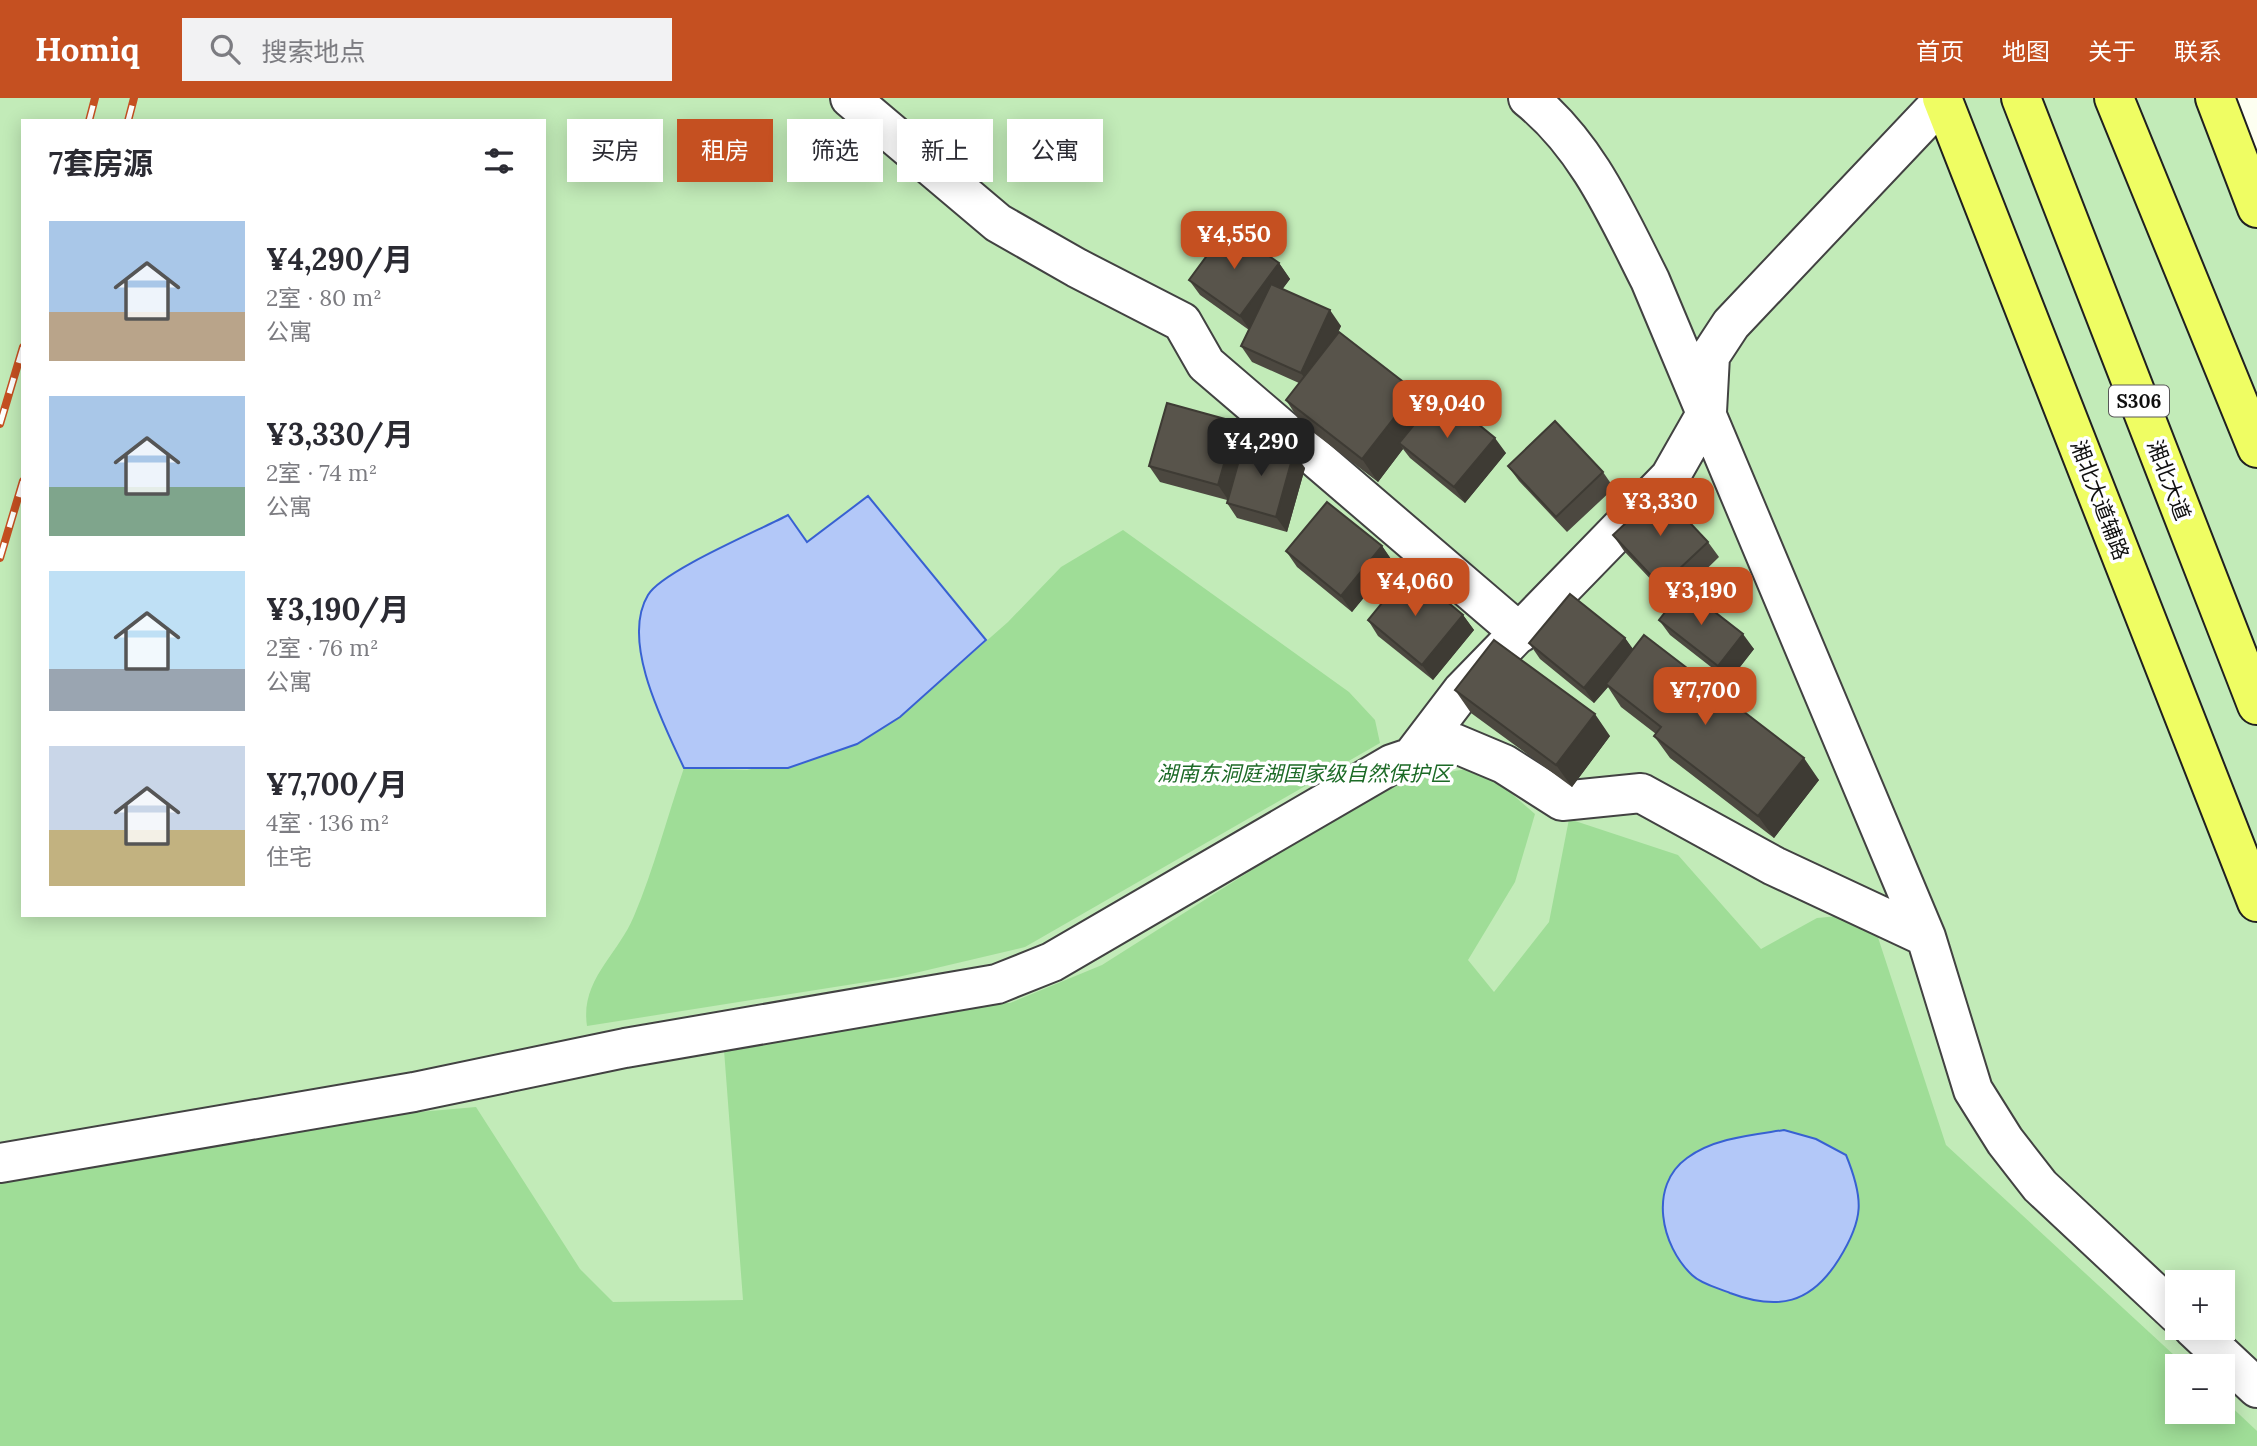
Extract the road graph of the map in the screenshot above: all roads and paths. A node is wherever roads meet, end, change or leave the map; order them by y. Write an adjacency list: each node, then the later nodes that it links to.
1 (850, 98): 10 (street)
2 (1528, 98): 8 (street)
3 (2021, 98): 11 (main road, 湘北大道 / S306)
4 (2114, 98): 9 (main road)
5 (2215, 98): 7 (main road)
6 (1943, 99): 8 (street); 13 (main road, 湘北大道辅路)
7 (2257, 208)
8 (1707, 412): 10 (street); 14 (street)
9 (2257, 448)
10 (1520, 633): 12 (street)
11 (2257, 705)
12 (1411, 758): 14 (street); 15 (street)
13 (2257, 902)
14 (1926, 937): 16 (street)
15 (0, 1163)
16 (2165, 1303)
17 (2206, 1340): 18 (street)
18 (2257, 1388)

